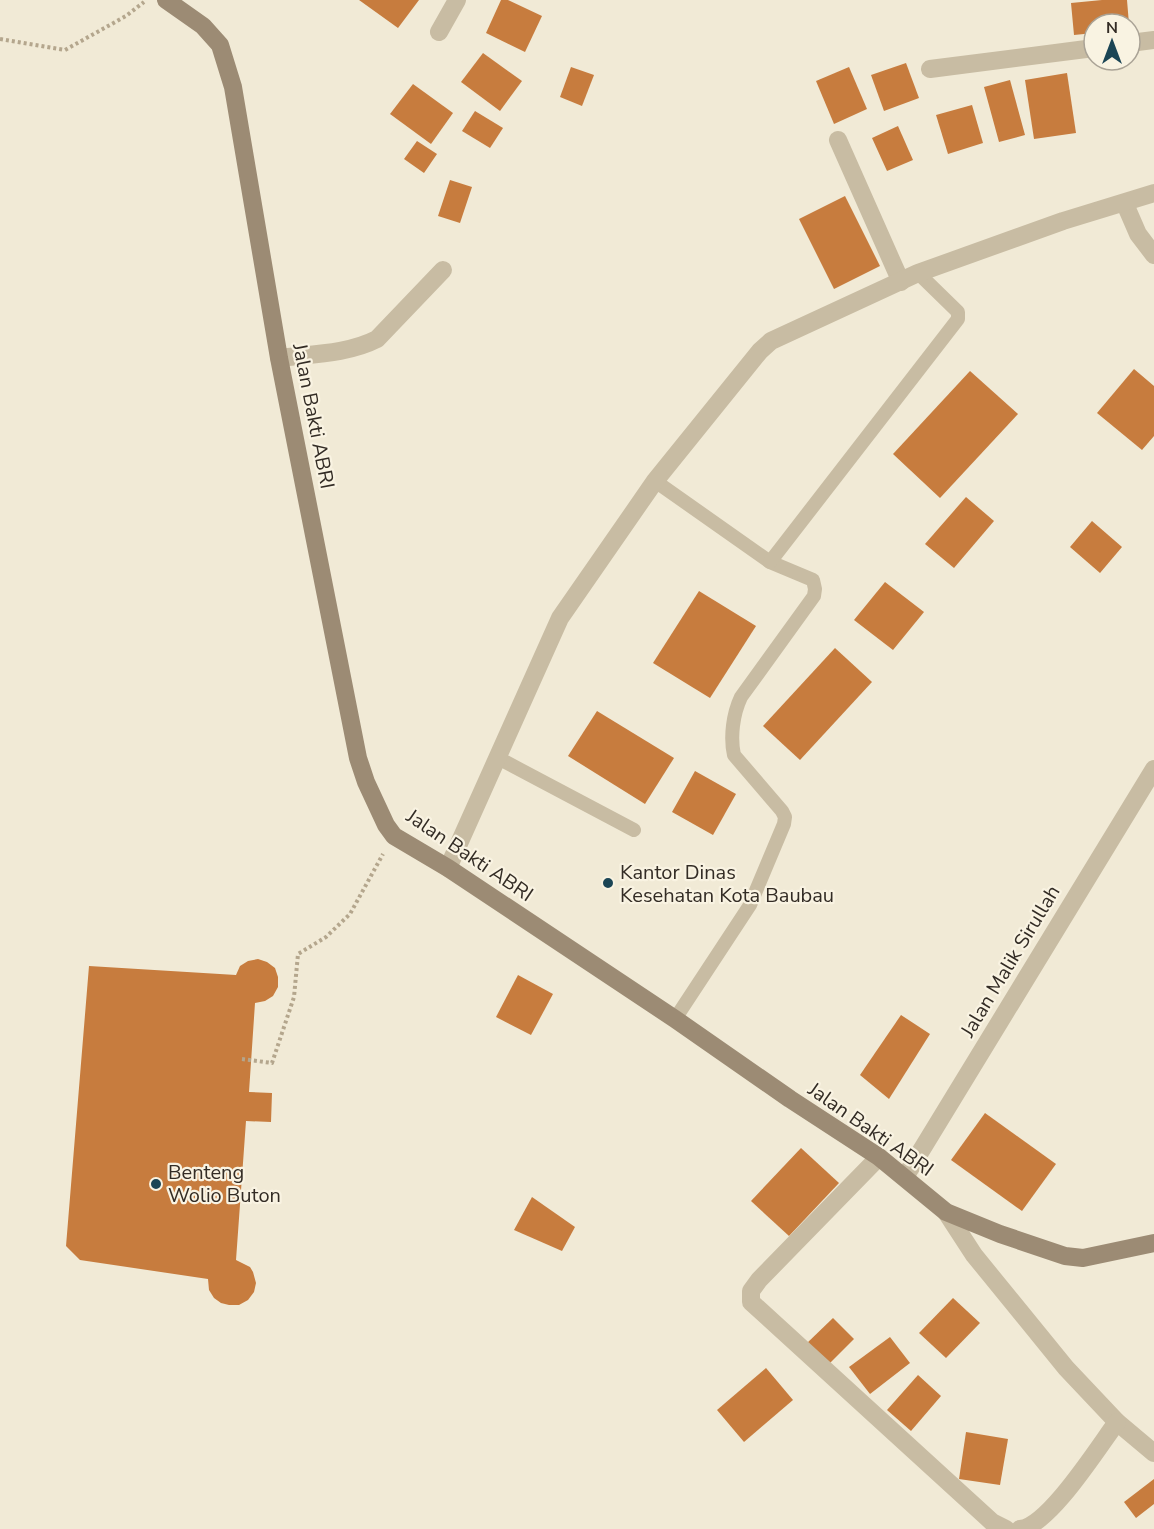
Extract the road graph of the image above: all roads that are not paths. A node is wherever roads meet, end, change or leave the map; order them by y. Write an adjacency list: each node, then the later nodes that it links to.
1 (166, 0): 13 (street, Jalan Bakti ABRI)
2 (457, 0): 3 (street)
3 (439, 32)
4 (1082, 50): 5 (street)
5 (930, 69)
6 (838, 140): 12 (street)
7 (1154, 193): 8 (street)
8 (1125, 204): 9 (street); 11 (street)
9 (1154, 255)
10 (443, 270): 13 (street)
11 (918, 273): 12 (street); 15 (lane)
12 (901, 282): 14 (street)
13 (279, 358): 19 (street, Jalan Bakti ABRI)
14 (655, 481): 15 (lane); 16 (street)
15 (770, 562): 20 (lane)
16 (498, 758): 18 (lane); 19 (street)
17 (1154, 769): 22 (street, Jalan Malik Sirullah)
18 (634, 830)
19 (448, 868): 20 (street, Jalan Bakti ABRI)
20 (675, 1019): 21 (street, Jalan Bakti ABRI)
21 (879, 1157): 22 (street, Jalan Bakti ABRI); 27 (street)
22 (905, 1177): 23 (street, Jalan Bakti ABRI)
23 (946, 1212): 24 (street, Jalan Bakti ABRI); 25 (street)
24 (1154, 1243)
25 (1117, 1422): 26 (street); 28 (street)
26 (1154, 1454)
27 (1006, 1529)
28 (1020, 1529)

